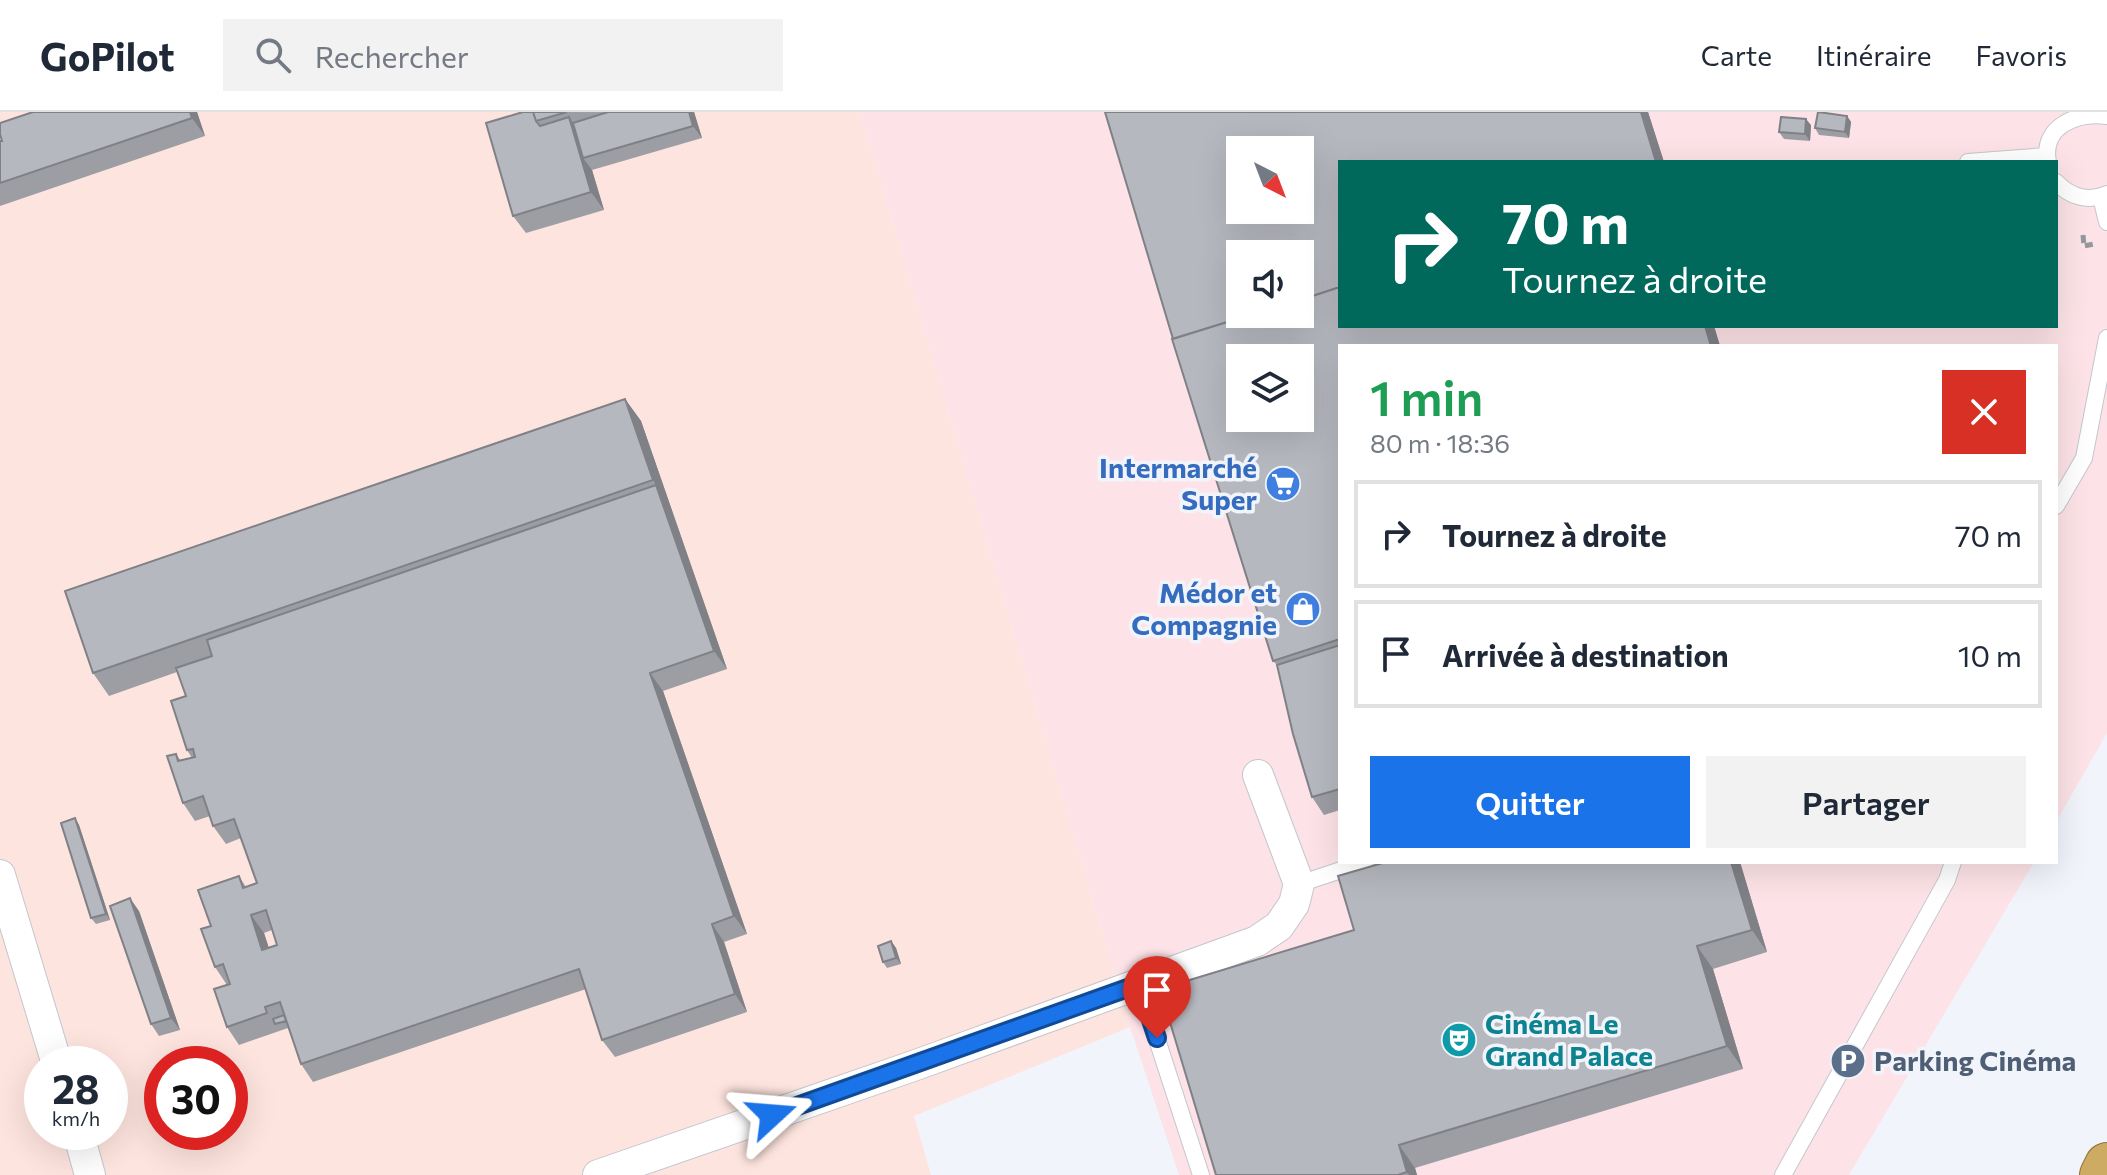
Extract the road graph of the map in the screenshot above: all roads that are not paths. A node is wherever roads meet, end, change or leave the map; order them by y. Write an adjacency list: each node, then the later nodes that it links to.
1 (2078, 113): 2 (lane); 3 (lane)
2 (2107, 116)
3 (2047, 159): 4 (lane)
4 (2021, 160)
5 (2058, 184): 6 (lane)
6 (2104, 196): 7 (lane)
7 (2107, 222)
8 (2107, 338): 9 (lane)
9 (2058, 503)
10 (1258, 775): 14 (street)
11 (1359, 864): 14 (lane)
12 (1952, 864): 22 (lane)
13 (0, 875): 16 (street)
14 (1299, 884): 15 (street)
15 (1139, 984): 20 (street); 21 (lane)
16 (52, 1046)
17 (83, 1150): 19 (street)
18 (2107, 1165): 23 (highway)
19 (90, 1175)
20 (598, 1175)
21 (1201, 1175)
22 (1783, 1175)
23 (2102, 1175)

